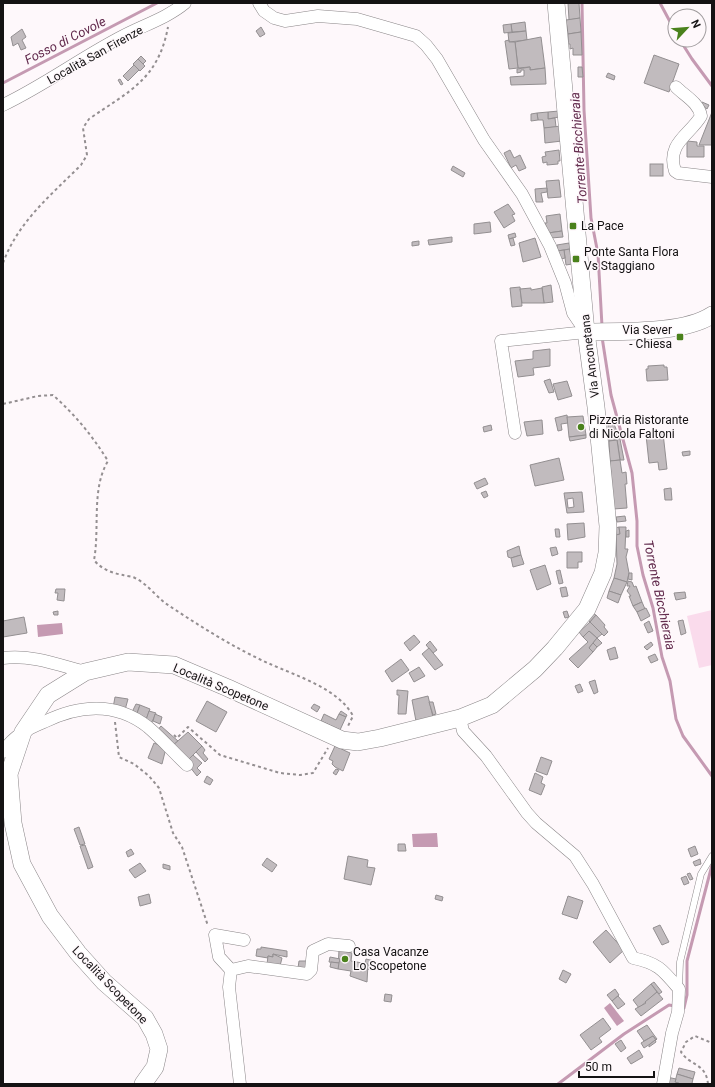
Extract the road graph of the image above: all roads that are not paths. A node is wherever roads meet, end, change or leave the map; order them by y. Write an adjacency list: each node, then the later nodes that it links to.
1 (185, 3): 5 (street, Località San Firenze)
2 (259, 3): 10 (street)
3 (556, 3): 10 (main road, Via Anconetana)
4 (676, 87): 6 (street)
5 (3, 105)
6 (712, 177)
7 (712, 315): 8 (main road)
8 (694, 325): 9 (street); 10 (main road)
9 (712, 326)
10 (597, 332): 11 (street); 14 (main road, Via Anconetana)
11 (515, 434)
12 (3, 658): 13 (street)
13 (85, 672): 14 (main road, Località Scopetone); 15 (main road, Località Scopetone)
14 (460, 718): 22 (street)
15 (23, 732): 16 (street); 17 (street); 23 (main road, Località Scopetone)
16 (3, 752)
17 (188, 765)
18 (712, 856): 22 (lane)
19 (244, 940): 21 (street)
20 (349, 946): 21 (street)
21 (231, 970): 24 (street)
22 (679, 989): 25 (street)
23 (143, 1084)
24 (240, 1084)
25 (663, 1084)

